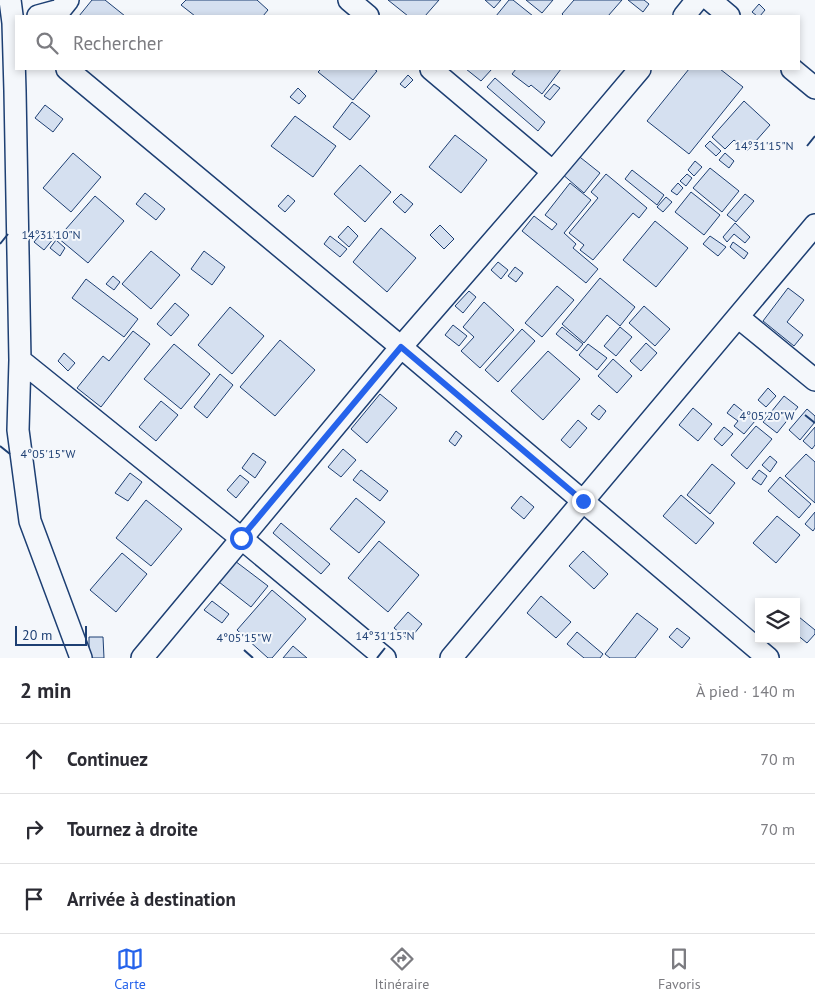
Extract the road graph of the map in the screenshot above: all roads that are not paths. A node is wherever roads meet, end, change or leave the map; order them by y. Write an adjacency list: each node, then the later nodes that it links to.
1 (10, 0): 10 (street)
2 (68, 0): 6 (street)
3 (349, 0): 7 (street)
4 (697, 0): 8 (street)
5 (710, 0): 9 (street)
6 (42, 15)
7 (367, 15)
8 (685, 15)
9 (728, 15)
10 (15, 24)
11 (16, 70): 21 (street)
12 (68, 70): 20 (street)
13 (431, 70): 17 (street)
14 (639, 70): 17 (street)
15 (793, 70): 16 (street)
16 (815, 88)
17 (553, 172): 20 (street)
18 (815, 225): 19 (street)
19 (738, 316): 22 (street); 23 (street)
20 (401, 347): 23 (street); 24 (street)
21 (20, 360): 24 (street); 25 (street)
22 (815, 380)
23 (583, 501): 28 (street); 29 (street)
24 (241, 538): 26 (street); 27 (street)
25 (81, 658)
26 (142, 658)
27 (385, 658)
28 (451, 658)
29 (768, 658)

